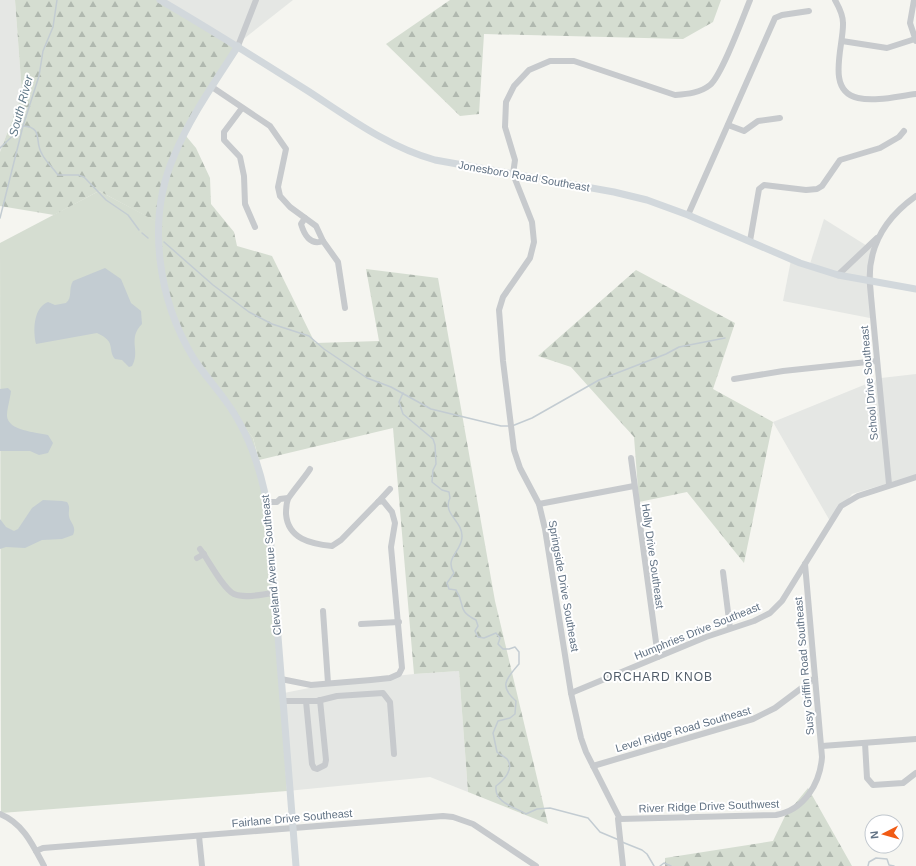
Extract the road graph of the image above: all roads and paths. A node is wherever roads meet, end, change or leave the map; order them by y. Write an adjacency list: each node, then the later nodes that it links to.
1 (160, 0): 9 (main road, Jonesboro Road Southeast)
2 (256, 0): 9 (street, Cleveland Avenue Southeast)
3 (750, 0): 16 (street)
4 (835, 0): 8 (street)
5 (914, 0): 7 (street)
6 (809, 11): 14 (street)
7 (916, 40): 8 (street)
8 (842, 41): 11 (street)
9 (238, 46): 10 (main road, Cleveland Avenue Southeast); 16 (main road, Jonesboro Road Southeast)
10 (212, 87): 12 (street); 37 (main road, Cleveland Avenue Southeast)
11 (916, 94)
12 (242, 108): 19 (street); 20 (street)
13 (780, 118): 14 (street)
14 (728, 125): 18 (street)
15 (904, 131): 23 (street)
16 (513, 174): 18 (main road, Jonesboro Road Southeast); 40 (street, Springside Drive Southeast)
17 (916, 196): 21 (street)
18 (688, 215): 23 (main road, Jonesboro Road Southeast)
19 (305, 218): 22 (street); 22 (street)
20 (255, 227)
21 (879, 235): 24 (street); 25 (street, School Drive Southeast)
22 (323, 241): 27 (street)
23 (750, 241): 24 (main road, Jonesboro Road Southeast)
24 (838, 275): 25 (main road, Jonesboro Road Southeast)
25 (870, 281): 26 (main road, Jonesboro Road Southeast); 28 (street, School Drive Southeast)
26 (916, 289)
27 (345, 308)
28 (877, 361): 29 (street); 33 (street, School Drive Southeast)
29 (734, 379)
30 (631, 458): 34 (street, Holly Drive Southeast)
31 (310, 469): 36 (street)
32 (916, 476): 33 (street, Humphries Drive Southeast)
33 (889, 484): 43 (street, Humphries Drive Southeast)
34 (634, 486): 40 (street); 50 (street, Holly Drive Southeast)
35 (390, 489): 39 (street)
36 (288, 498): 38 (street); 41 (street)
37 (266, 502): 38 (street); 45 (main road, Cleveland Avenue Southeast)
38 (277, 502): 41 (street)
39 (378, 502): 41 (street); 47 (street)
40 (539, 504): 54 (street, Springside Drive Southeast)
41 (286, 508)
42 (197, 558): 45 (street)
43 (805, 564): 49 (street, Humphries Drive Southeast); 51 (street, Susy Griffin Road Southeast)
44 (723, 572): 49 (street)
45 (274, 593): 52 (main road, Cleveland Avenue Southeast)
46 (323, 611): 53 (street)
47 (399, 622): 48 (street); 53 (street)
48 (361, 624)
49 (730, 628): 50 (street, Humphries Drive Southeast)
50 (658, 657): 54 (street, Humphries Drive Southeast)
51 (815, 678): 60 (street, Susy Griffin Road Southeast); 62 (street, Level Ridge Road Southeast)
52 (281, 679): 53 (street); 56 (main road, Cleveland Avenue Southeast)
53 (328, 683)
54 (571, 693): 62 (street, Springside Drive Southeast)
55 (320, 700): 57 (street); 57 (street); 61 (street)
56 (283, 701): 57 (street); 67 (main road, Cleveland Avenue Southeast)
57 (306, 701)
58 (916, 739): 59 (street)
59 (865, 743): 60 (street); 64 (street)
60 (822, 746): 63 (street, Susy Griffin Road Southeast)
61 (394, 754)
62 (593, 766): 66 (street, Springside Drive Southeast)
63 (821, 766): 66 (street, River Ridge Drive Southwest)
64 (916, 773)
65 (0, 814): 69 (street)
66 (620, 819): 74 (street, Springside Drive Southeast)
67 (293, 828): 68 (street, Fairlane Drive Southeast); 72 (main road, Cleveland Avenue Southeast); 73 (street, Fairlane Drive Southeast)
68 (199, 836): 69 (street, Fairlane Drive Southeast); 71 (street)
69 (36, 851): 70 (street)
70 (44, 866)
71 (202, 866)
72 (296, 866)
73 (536, 866)
74 (623, 866)

